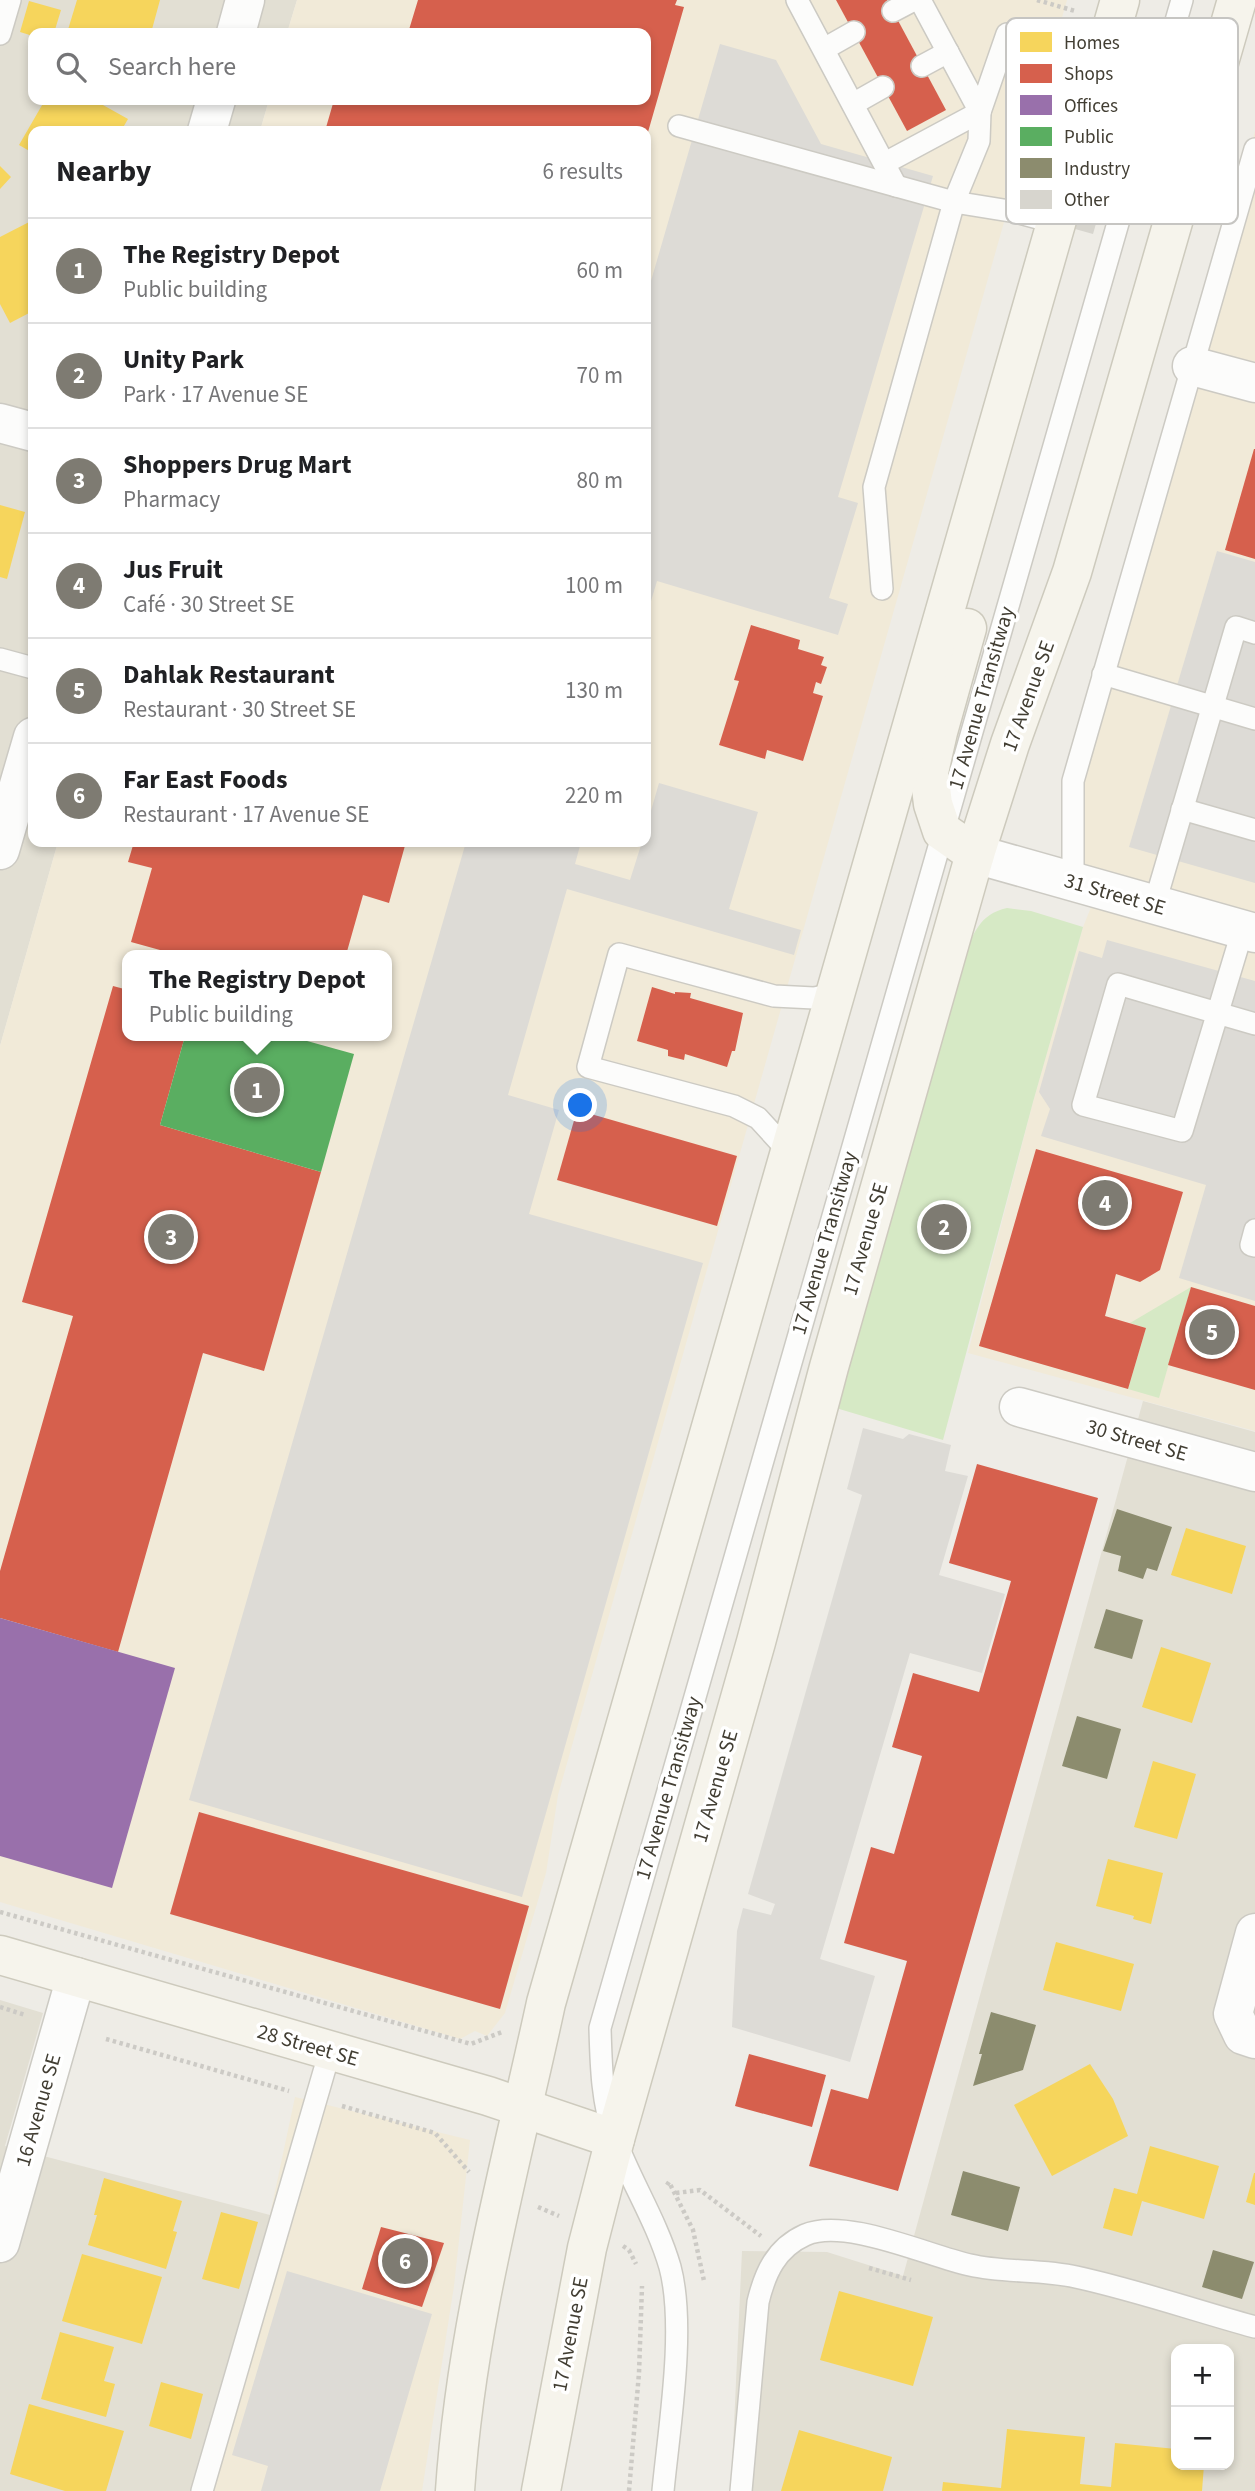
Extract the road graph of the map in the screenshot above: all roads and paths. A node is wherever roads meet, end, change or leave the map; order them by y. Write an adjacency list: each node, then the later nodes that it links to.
1 (10, 0): 17 (lane)
2 (245, 0): 15 (street)
3 (797, 0): 19 (lane)
4 (914, 0): 10 (lane)
5 (920, 0): 20 (lane)
6 (1037, 0): 11 (path)
7 (1120, 0): 12 (main road)
8 (1182, 0): 13 (lane, 17 Avenue Transitway)
9 (1237, 0): 14 (main road, 17 Avenue SE)
10 (893, 11)
11 (1075, 11)
12 (1115, 18)
13 (1177, 18)
14 (1232, 18)
15 (237, 28)
16 (854, 32): 19 (lane)
17 (0, 34)
18 (1006, 37): 25 (lane)
19 (824, 49): 23 (lane)
20 (948, 52): 21 (lane); 25 (lane)
21 (922, 66)
22 (883, 87): 23 (lane)
23 (853, 104): 29 (lane)
24 (215, 105): 26 (street)
25 (980, 112): 29 (lane); 31 (lane)
26 (208, 126)
27 (679, 126): 30 (lane)
28 (1255, 149): 32 (lane)
29 (885, 163): 30 (lane)
30 (896, 186): 31 (lane)
31 (954, 202): 33 (lane); 43 (lane)
32 (1238, 208)
33 (1006, 210)
34 (1056, 224): 42 (main road)
35 (1117, 224): 53 (lane, 17 Avenue Transitway)
36 (1172, 224): 55 (main road, 17 Avenue SE)
37 (1233, 224): 38 (lane)
38 (1192, 366): 39 (street); 47 (lane)
39 (1255, 383)
40 (0, 423): 41 (street)
41 (28, 431)
42 (972, 513): 53 (main road); 59 (main road)
43 (882, 589)
44 (1255, 633): 48 (lane)
45 (0, 659): 46 (lane)
46 (28, 667)
47 (1103, 674): 48 (lane); 56 (lane)
48 (1213, 707): 49 (lane); 51 (lane)
49 (1255, 719)
50 (28, 754): 54 (street)
51 (1182, 808): 52 (lane); 57 (lane)
52 (1255, 830)
53 (942, 831): 55 (main road); 77 (lane, 17 Avenue Transitway)
54 (0, 850)
55 (975, 854): 56 (street, 31 Street SE); 77 (main road, 17 Avenue SE)
56 (1073, 882): 57 (street, 31 Street SE)
57 (1154, 906): 58 (street, 31 Street SE)
58 (1249, 931): 60 (lane)
59 (834, 994): 62 (main road); 62 (lane)
60 (1218, 1015): 60 (lane); 61 (lane)
61 (1255, 1024)
62 (790, 1153): 76 (main road)
63 (1255, 1230): 64 (lane)
64 (1255, 1246)
65 (1019, 1407): 66 (street, 30 Street SE)
66 (1255, 1472)
67 (0, 1912): 73 (path)
68 (1255, 1933): 74 (street)
69 (0, 1955): 70 (main road, 28 Street SE)
70 (76, 1977): 75 (main road, 28 Street SE); 81 (street, 16 Avenue SE)
71 (0, 2007): 72 (path)
72 (25, 2015)
73 (509, 2022)
74 (1255, 2039)
75 (330, 2051): 76 (main road, 28 Street SE); 89 (lane)
76 (522, 2107): 77 (main road, 28 Street SE); 78 (main road)
77 (615, 2138): 80 (main road, 17 Avenue SE); 92 (lane, 17 Avenue Transitway)
78 (502, 2192): 80 (path); 88 (main road)
79 (676, 2193): 82 (path)
80 (592, 2230): 83 (path); 90 (main road, 17 Avenue SE)
81 (0, 2243)
82 (781, 2253): 87 (lane); 93 (lane)
83 (637, 2266)
84 (862, 2266): 86 (path)
85 (640, 2276): 91 (path)
86 (924, 2284)
87 (1255, 2327)
88 (454, 2489)
89 (202, 2491)
90 (541, 2491)
91 (629, 2491)
92 (663, 2491)
93 (741, 2491)

